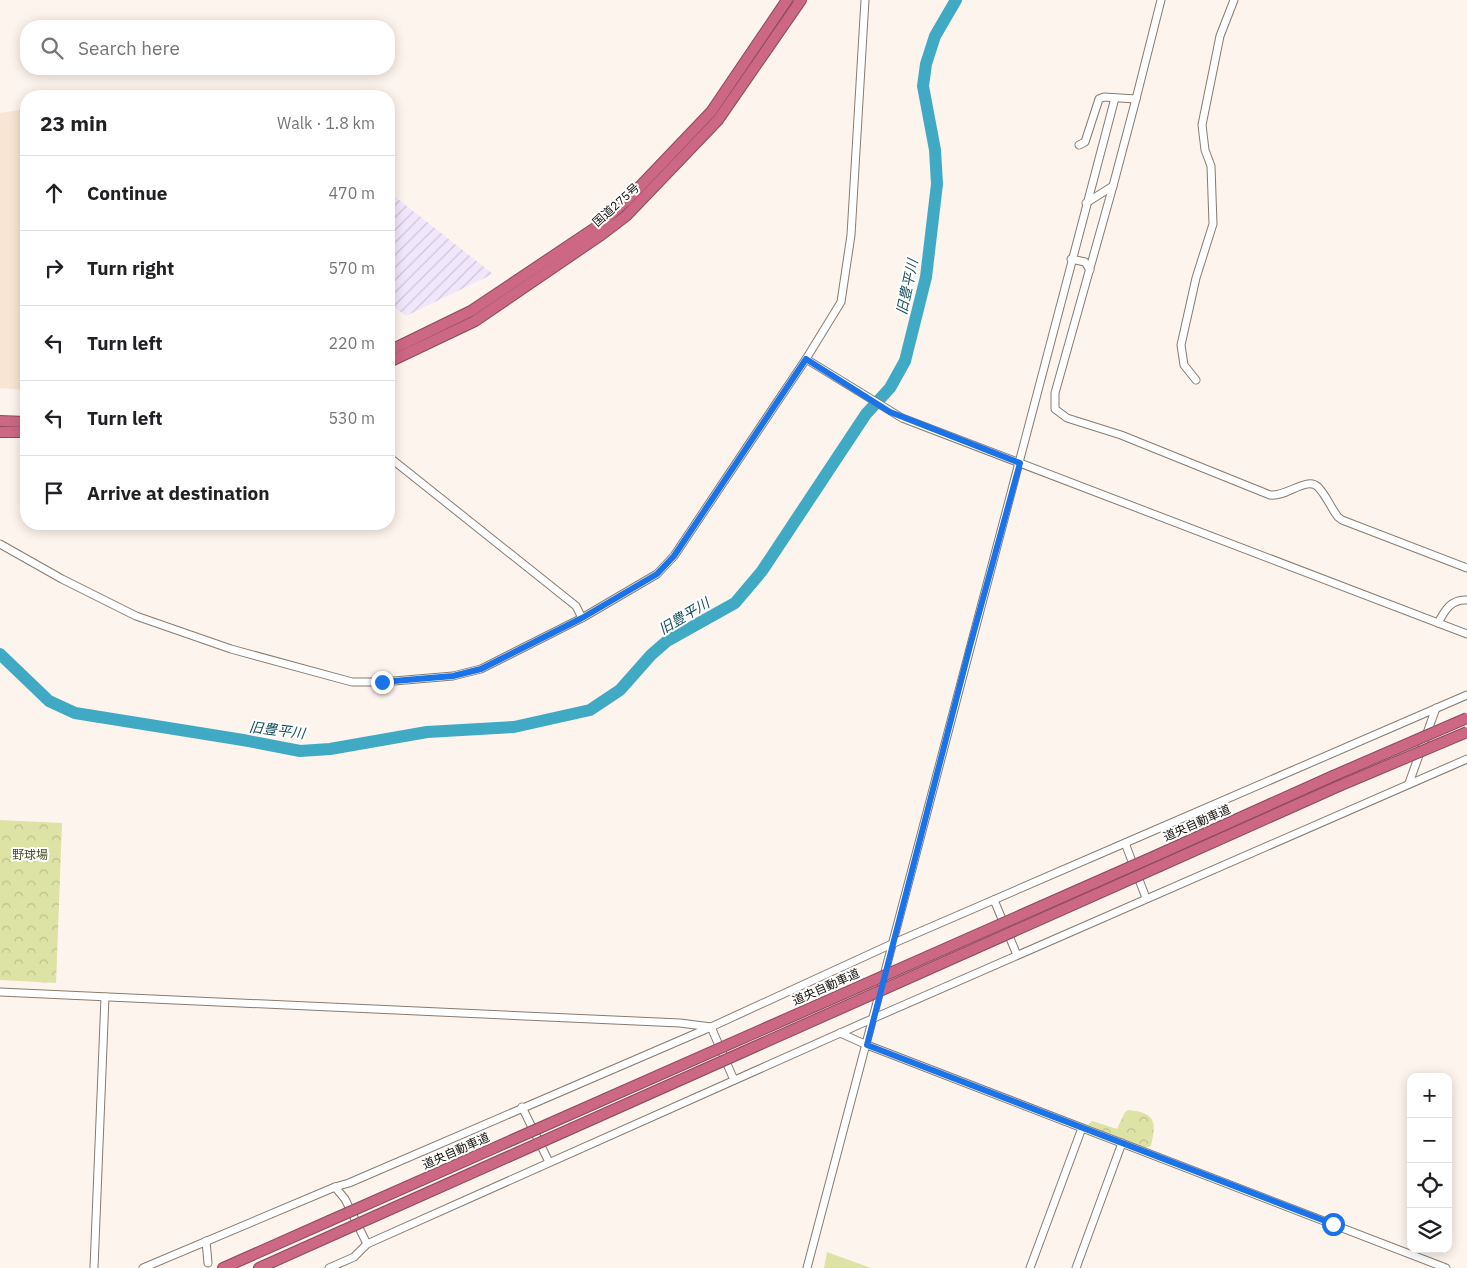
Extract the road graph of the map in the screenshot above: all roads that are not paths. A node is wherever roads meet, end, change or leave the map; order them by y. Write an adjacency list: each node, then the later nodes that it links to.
1 (787, 0): 13 (highway, 国道275号)
2 (801, 0): 14 (highway, 国道275号)
3 (866, 0): 15 (street)
4 (1161, 0): 7 (street)
5 (1234, 0): 16 (street)
6 (1115, 98): 7 (street); 8 (street); 10 (street)
7 (1136, 99): 9 (street)
8 (1079, 145)
9 (1113, 186): 10 (street); 12 (street)
10 (1085, 204): 11 (street)
11 (1071, 260): 12 (street); 22 (street)
12 (1090, 270): 24 (street)
13 (395, 348)
14 (395, 359)
15 (806, 359): 22 (street); 26 (street)
16 (1196, 380)
17 (0, 421): 18 (highway)
18 (20, 422)
19 (0, 432): 20 (highway)
20 (20, 432)
21 (395, 462): 26 (street)
22 (1020, 463): 27 (street); 38 (street)
23 (0, 544): 26 (street)
24 (1467, 568)
25 (1467, 600): 27 (street)
26 (582, 618)
27 (1438, 623): 28 (street)
28 (1467, 634)
29 (1467, 695): 30 (street)
30 (1436, 708): 34 (street); 35 (street)
31 (1467, 718): 57 (highway, 道央自動車道, bridge)
32 (1467, 732): 58 (highway, 道央自動車道, bridge)
33 (1467, 759): 34 (street)
34 (1410, 783): 36 (street)
35 (1125, 842): 36 (street); 37 (street)
36 (1146, 898): 39 (street)
37 (994, 900): 38 (street); 39 (street)
38 (894, 943): 42 (street); 43 (street)
39 (1017, 955): 42 (street)
40 (0, 992): 41 (street)
41 (105, 997): 43 (street); 55 (street)
42 (874, 1018): 44 (street); 45 (street)
43 (711, 1027): 46 (street); 47 (street)
44 (840, 1033): 45 (street); 46 (street)
45 (867, 1045): 48 (street); 60 (street)
46 (734, 1080): 50 (street)
47 (522, 1107): 50 (street); 51 (street)
48 (1082, 1128): 49 (street); 61 (street)
49 (1122, 1143): 62 (street); 63 (street)
50 (549, 1162): 53 (street)
51 (335, 1186): 52 (street); 53 (street)
52 (206, 1241): 54 (street); 56 (street)
53 (367, 1244): 59 (street)
54 (208, 1263)
55 (94, 1268)
56 (143, 1268)
57 (223, 1268)
58 (260, 1268)
59 (329, 1268)
60 (807, 1268)
61 (1030, 1268)
62 (1076, 1268)
63 (1446, 1268)

